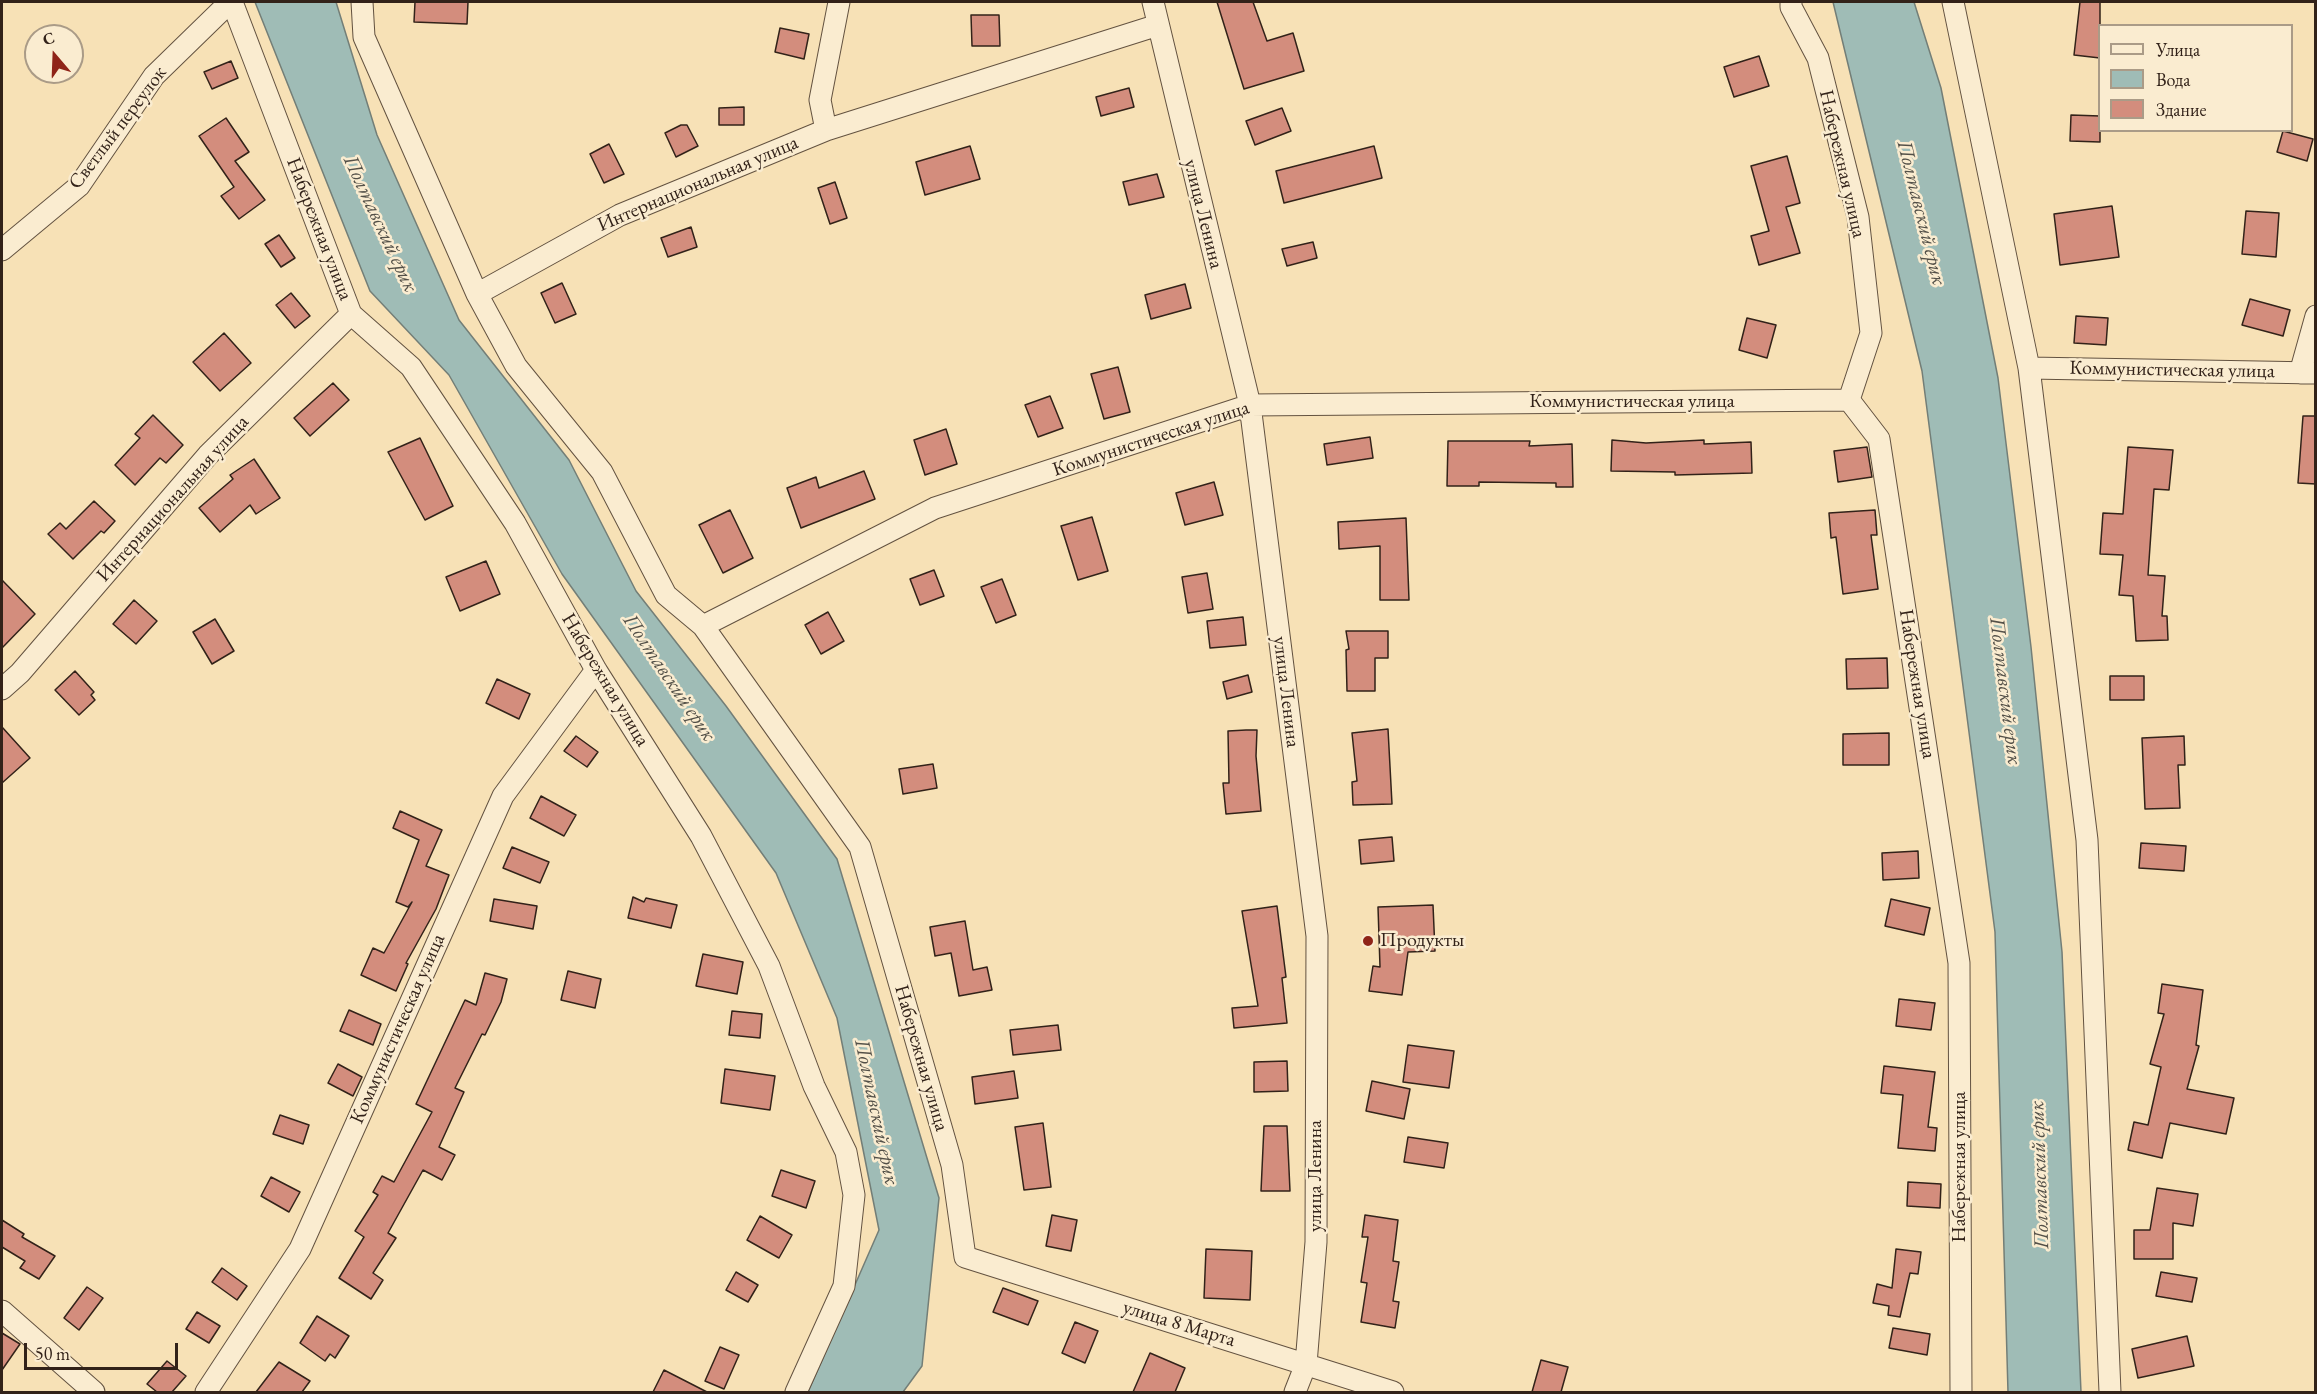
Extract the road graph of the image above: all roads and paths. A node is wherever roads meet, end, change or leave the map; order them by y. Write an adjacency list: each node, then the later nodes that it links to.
1 (231, 2): 9 (street, Светлый переулок); 11 (street, Набережная улица)
2 (362, 2): 10 (street, Набережная улица)
3 (838, 2): 8 (street)
4 (1153, 2): 7 (street, улица Ленина)
5 (1791, 2): 15 (street, Набережная улица)
6 (1953, 2): 13 (street)
7 (1158, 25): 8 (street, Интернациональная улица); 16 (street, улица Ленина)
8 (826, 129): 10 (street, Интернациональная улица)
9 (2, 249)
10 (477, 294): 17 (street, Набережная улица)
11 (351, 314): 18 (street, Набережная улица); 19 (street, Интернациональная улица)
12 (2316, 316): 14 (street)
13 (2029, 368): 14 (street, Коммунистическая улица); 29 (street)
14 (2308, 373)
15 (1849, 400): 16 (street, Коммунистическая улица); 28 (street, Набережная улица)
16 (1250, 405): 17 (street, Коммунистическая улица); 22 (street, улица Ленина)
17 (703, 626): 20 (street, Набережная улица)
18 (596, 670): 24 (street, Коммунистическая улица); 25 (street, Набережная улица)
19 (2, 689)
20 (965, 1257): 22 (street, улица 8 Марта)
21 (2, 1311): 23 (street)
22 (1306, 1364): 26 (street, улица Ленина); 27 (street, улица 8 Марта)
23 (94, 1392)
24 (206, 1392)
25 (796, 1392)
26 (1295, 1392)
27 (1393, 1392)
28 (1961, 1392)
29 (2110, 1392)

